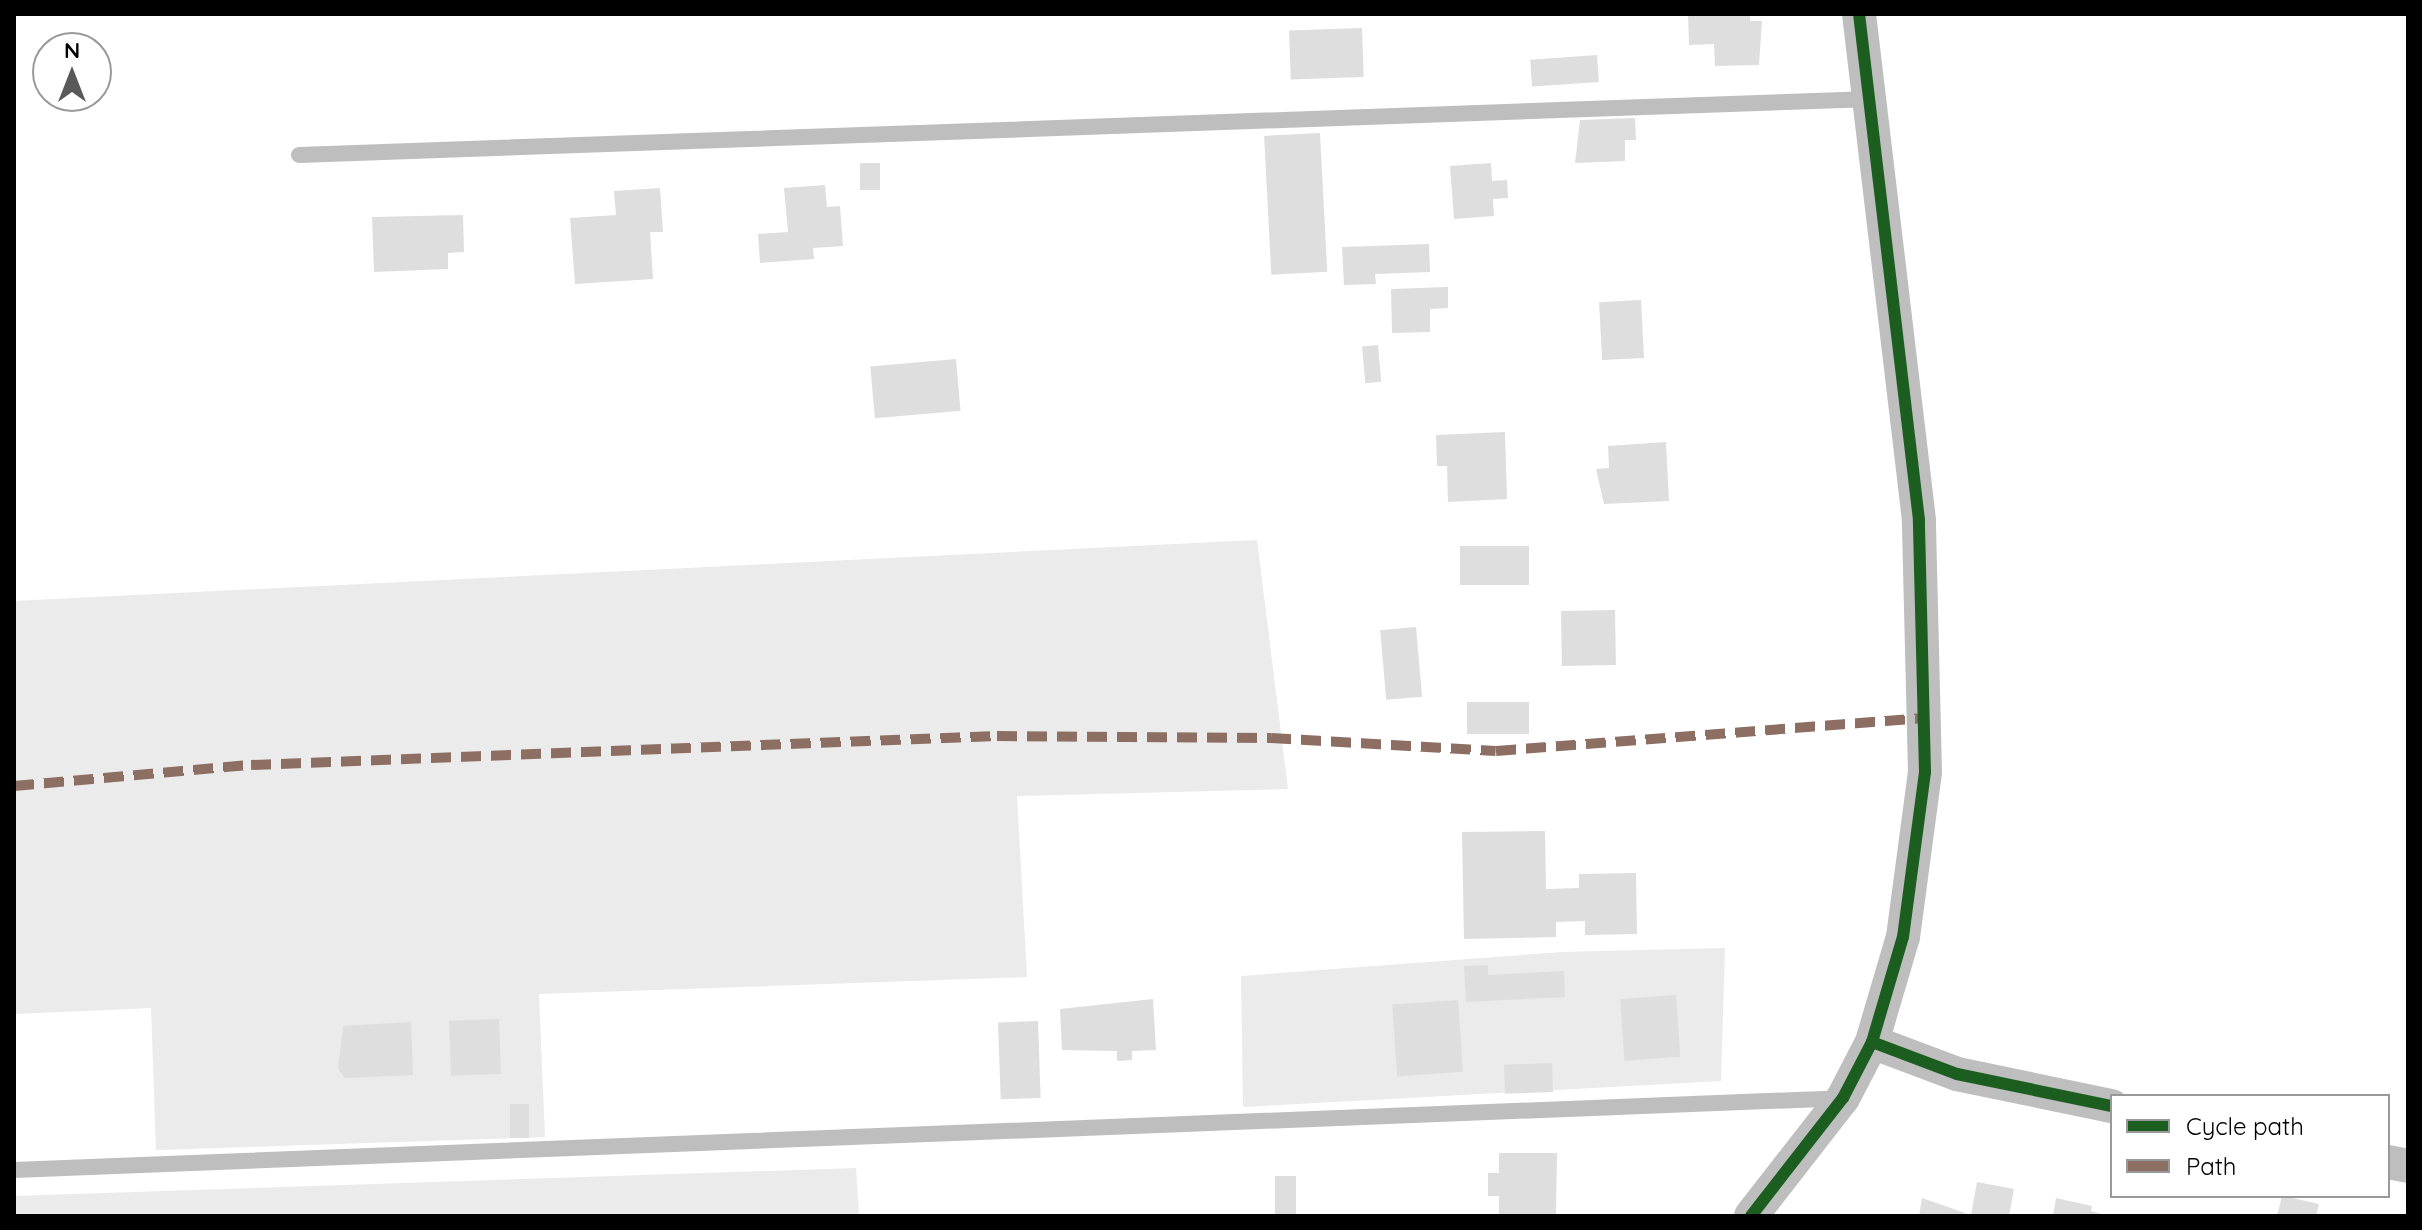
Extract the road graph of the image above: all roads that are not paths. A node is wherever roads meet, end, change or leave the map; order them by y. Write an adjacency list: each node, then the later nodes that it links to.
1 (1859, 14): 2 (street)
2 (1872, 99): 3 (lane); 4 (street)
3 (299, 155)
4 (1872, 1042): 5 (street); 6 (street)
5 (1843, 1098): 7 (lane); 8 (street)
6 (2110, 1106)
7 (14, 1170)
8 (1751, 1216)

